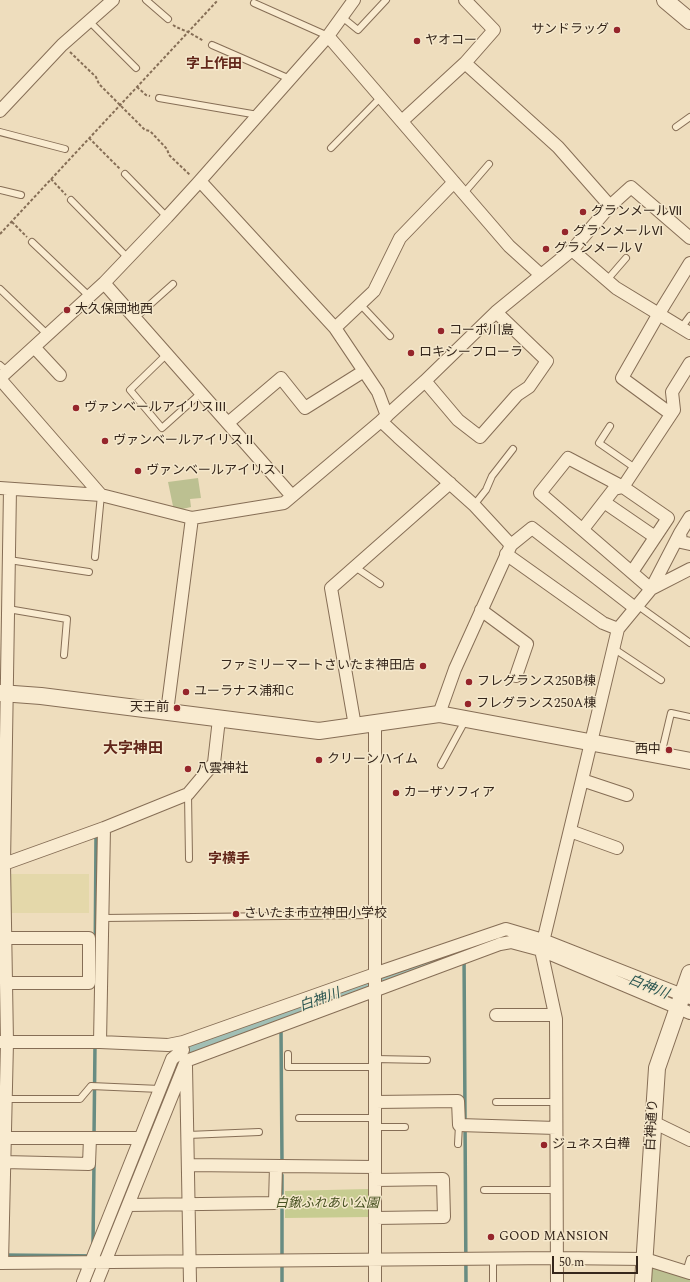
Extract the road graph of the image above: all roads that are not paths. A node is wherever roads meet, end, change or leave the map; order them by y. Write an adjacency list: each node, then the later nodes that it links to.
1 (113, 0): 10 (street)
2 (146, 0): 9 (lane)
3 (354, 0): 8 (street)
4 (386, 0): 8 (lane)
5 (465, 0): 14 (street)
6 (674, 2): 11 (street)
7 (254, 3): 12 (lane)
8 (342, 17): 12 (street)
9 (168, 20)
10 (89, 21): 15 (lane); 19 (street)
11 (690, 21)
12 (328, 36): 16 (street); 17 (street)
13 (212, 45): 16 (lane)
14 (465, 63): 22 (street); 35 (street)
15 (136, 68)
16 (290, 79): 20 (street)
17 (381, 97): 22 (street); 26 (lane)
18 (159, 98): 20 (lane)
19 (0, 111)
20 (258, 115): 29 (street)
21 (690, 117): 23 (lane)
22 (402, 121): 30 (street)
23 (676, 126)
24 (0, 132): 25 (lane)
25 (65, 148)
26 (331, 148)
27 (489, 164): 32 (lane)
28 (125, 174): 36 (lane)
29 (199, 182): 36 (street); 54 (street)
30 (454, 182): 32 (street); 49 (street)
31 (0, 190): 33 (lane)
32 (464, 194): 43 (street)
33 (21, 195)
34 (71, 200): 40 (lane)
35 (610, 206): 37 (street); 39 (street)
36 (167, 216): 40 (street)
37 (690, 238)
38 (32, 242): 48 (lane)
39 (572, 250): 43 (street); 44 (street)
40 (128, 258): 45 (street)
41 (626, 258): 44 (lane)
42 (690, 263): 51 (street)
43 (541, 275): 50 (street)
44 (607, 280): 51 (street)
45 (104, 283): 48 (street); 53 (street)
46 (173, 284): 53 (lane)
47 (0, 289): 56 (lane)
48 (90, 297): 56 (street)
49 (360, 304): 54 (street); 57 (lane)
50 (496, 312): 64 (street); 64 (street)
51 (658, 314): 55 (street); 66 (street)
52 (690, 316): 55 (lane)
53 (135, 318): 59 (street)
54 (335, 328): 61 (street)
55 (686, 331)
56 (48, 335): 58 (street)
57 (390, 336)
58 (34, 347): 62 (street); 63 (street)
59 (167, 354): 65 (street); 65 (lane)
60 (689, 365): 66 (street)
61 (364, 371): 67 (street); 68 (street)
62 (2, 373): 75 (street)
63 (60, 375)
64 (425, 381): 67 (street)
65 (201, 392): 68 (street)
66 (671, 414): 71 (street)
67 (384, 418): 72 (street); 76 (street)
68 (228, 423): 76 (street)
69 (610, 426): 71 (lane)
70 (513, 449): 78 (lane)
71 (635, 468): 73 (street)
72 (450, 483): 78 (street); 88 (street)
73 (623, 486): 77 (street); 81 (street); 83 (street)
74 (5, 488): 75 (street); 87 (street)
75 (101, 496): 80 (street); 86 (lane)
76 (292, 496): 80 (street)
77 (604, 502): 81 (street); 83 (street)
78 (474, 504): 85 (street)
79 (690, 517): 82 (street)
80 (192, 518): 104 (street)
81 (583, 529): 91 (street)
82 (680, 534): 84 (street); 93 (street)
83 (655, 537): 91 (street)
84 (690, 544)
85 (508, 550): 94 (street); 96 (street); 97 (street)
86 (95, 557)
87 (9, 560): 90 (lane); 95 (street)
88 (355, 567): 92 (lane); 110 (street)
89 (690, 570): 93 (street)
90 (89, 572)
91 (632, 572): 93 (street)
92 (380, 584)
93 (651, 589): 94 (street)
94 (636, 607): 97 (street); 98 (lane)
95 (8, 609): 100 (lane); 103 (street)
96 (481, 610): 101 (street); 105 (street)
97 (618, 629): 99 (street)
98 (690, 643)
99 (613, 648): 102 (lane); 111 (street)
100 (64, 655)
101 (516, 676)
102 (661, 680)
103 (4, 693): 104 (street); 122 (street)
104 (167, 712): 107 (street)
105 (439, 714): 108 (street); 109 (street)
106 (690, 718): 112 (lane)
107 (219, 719): 110 (street); 116 (street)
108 (466, 719): 111 (street); 114 (lane)
109 (375, 723): 110 (street); 123 (street)
110 (355, 726)
111 (591, 743): 112 (street); 115 (street)
112 (661, 756): 113 (street)
113 (690, 761)
114 (441, 765)
115 (582, 780): 117 (street); 119 (street)
116 (188, 794): 118 (street); 121 (lane)
117 (627, 795)
118 (104, 828): 122 (street); 124 (street)
119 (570, 831): 120 (street); 126 (street)
120 (617, 848)
121 (189, 859)
122 (2, 864): 125 (street)
123 (375, 915): 124 (lane); 128 (street)
124 (103, 918): 135 (street)
125 (6, 938): 129 (street); 129 (street)
126 (542, 945): 128 (street); 130 (street); 131 (street); 133 (street)
127 (690, 973): 131 (street, 白神通り)
128 (375, 974): 130 (street); 136 (street)
129 (6, 983): 134 (street)
130 (375, 991): 136 (street); 139 (street)
131 (683, 1003): 146 (street, 白神通り)
132 (496, 1015): 133 (street)
133 (556, 1015): 144 (street)
134 (4, 1042): 135 (street); 141 (street)
135 (100, 1042): 136 (street)
136 (184, 1051): 140 (street); 152 (street); 166 (street)
137 (288, 1054): 139 (lane)
138 (427, 1060): 139 (lane)
139 (375, 1063): 142 (street)
140 (160, 1089): 141 (lane); 155 (street)
141 (4, 1095): 153 (street)
142 (375, 1102): 147 (street); 148 (street)
143 (496, 1102): 144 (lane)
144 (556, 1102): 150 (street)
145 (299, 1118): 147 (lane)
146 (654, 1122): 156 (street); 171 (street, 白神通り)
147 (375, 1123): 149 (lane); 161 (street)
148 (459, 1125): 150 (street); 157 (lane)
149 (405, 1126)
150 (556, 1128): 164 (street)
151 (259, 1132): 152 (lane)
152 (188, 1135): 159 (street)
153 (5, 1138): 154 (street); 158 (street)
154 (90, 1138): 155 (street); 158 (street)
155 (140, 1138): 175 (street)
156 (690, 1140)
157 (458, 1144)
158 (4, 1162): 167 (street)
159 (188, 1165): 160 (street); 165 (street)
160 (276, 1166): 161 (street); 165 (street)
161 (375, 1167): 162 (street)
162 (375, 1180): 168 (street); 168 (street)
163 (484, 1190): 164 (lane)
164 (556, 1190): 170 (street)
165 (189, 1204): 166 (street); 174 (street)
166 (128, 1205): 176 (street)
167 (2, 1210): 177 (street)
168 (375, 1218): 173 (street)
169 (493, 1258): 170 (street); 173 (street); 184 (lane)
170 (556, 1258): 171 (street); 185 (street)
171 (645, 1259): 178 (street); 186 (street, 白神通り)
172 (690, 1259): 178 (lane)
173 (375, 1260): 174 (street); 183 (street)
174 (190, 1261): 176 (street); 182 (street)
175 (91, 1262): 176 (street); 177 (street); 179 (street)
176 (105, 1262): 180 (street); 181 (street)
177 (1, 1263)
178 (688, 1273)
179 (83, 1282)
180 (97, 1282)
181 (105, 1282)
182 (190, 1282)
183 (375, 1282)
184 (493, 1282)
185 (556, 1282)
186 (643, 1282)

